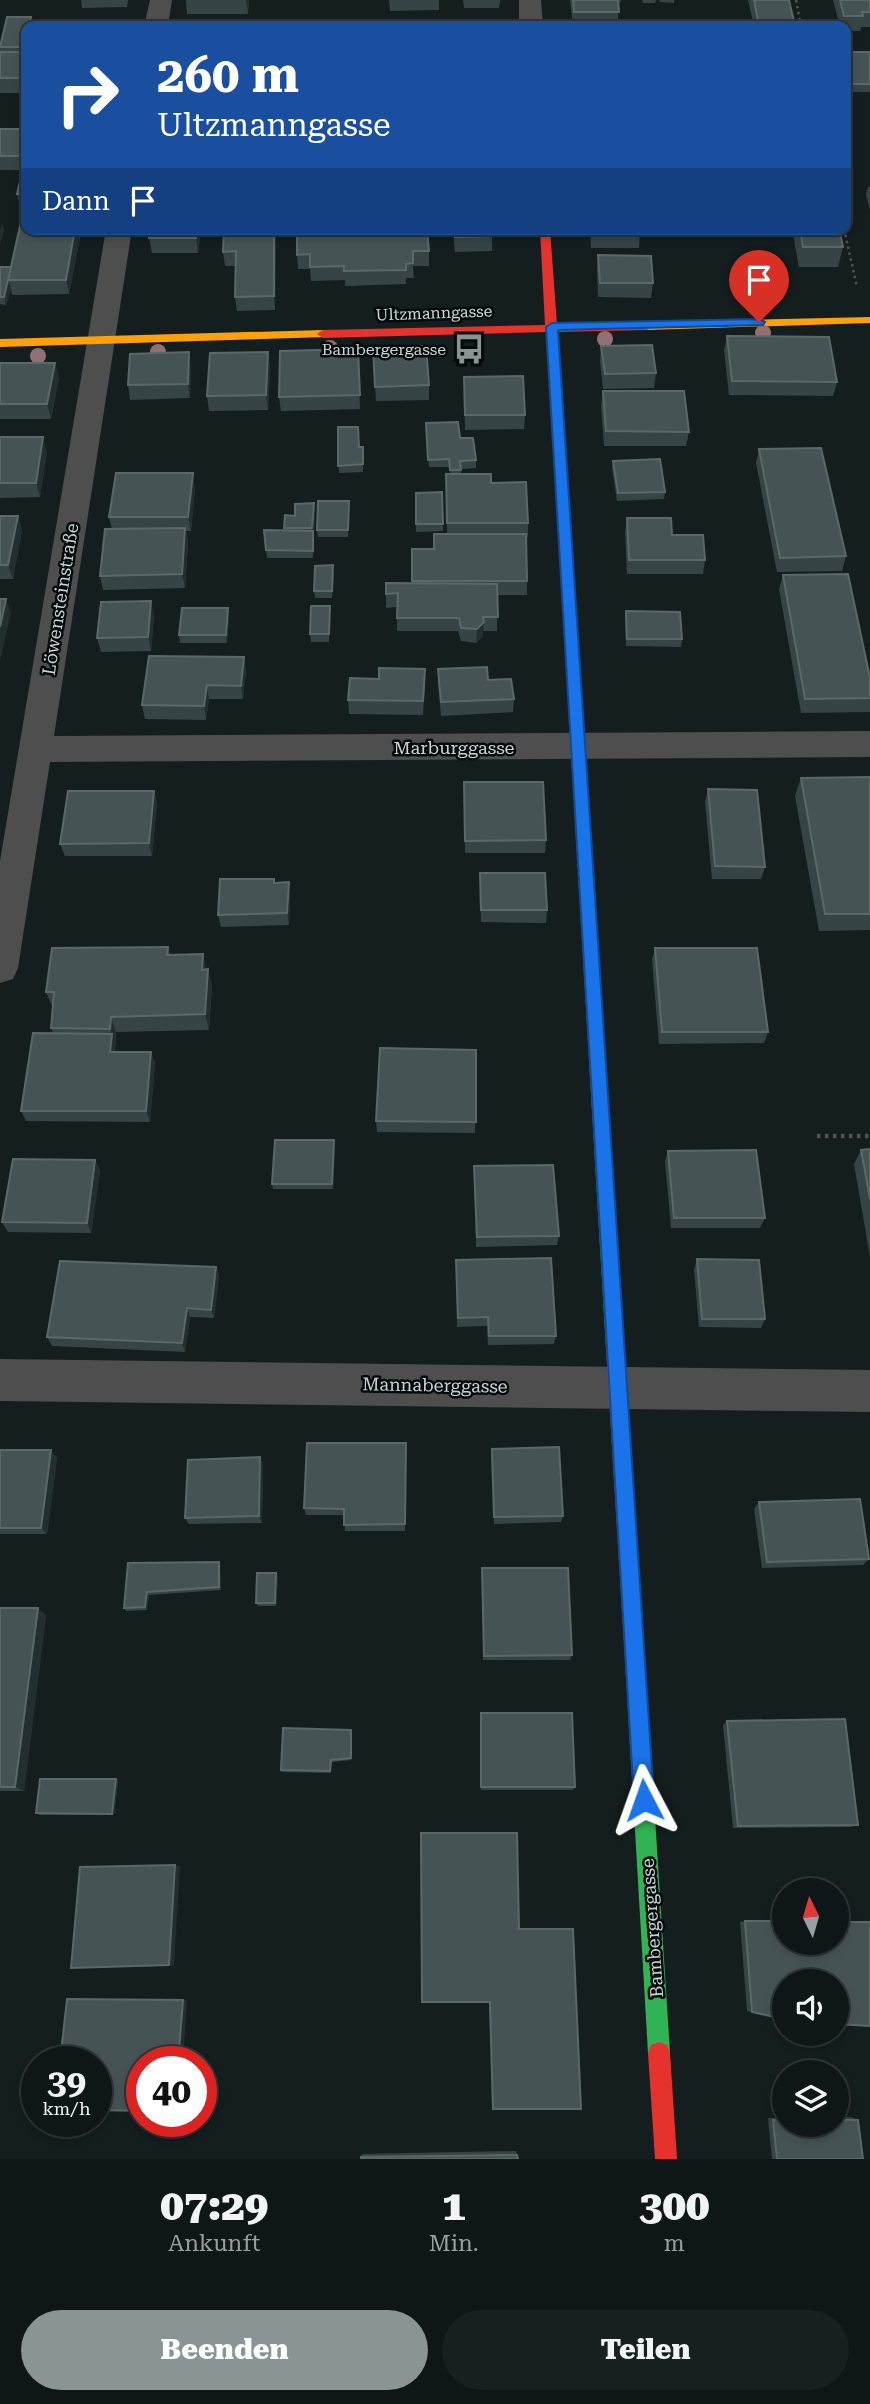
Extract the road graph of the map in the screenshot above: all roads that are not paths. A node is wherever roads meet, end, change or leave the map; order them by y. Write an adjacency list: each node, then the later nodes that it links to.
1 (161, 0): 3 (street)
2 (530, 0): 4 (street)
3 (157, 21)
4 (531, 21)
5 (118, 235): 9 (street, Löwensteinstraße)
6 (545, 235): 8 (street, Bambergergasse)
7 (867, 320): 8 (street, Ultzmanngasse)
8 (552, 327): 9 (street, Ultzmanngasse); 12 (street, Bambergergasse)
9 (99, 340): 10 (street, Ultzmanngasse); 13 (street, Löwensteinstraße)
10 (0, 343)
11 (870, 744): 12 (street, Marburggasse)
12 (578, 746): 13 (street, Marburggasse); 16 (street, Bambergergasse)
13 (37, 750): 14 (street, Löwensteinstraße)
14 (0, 968)
15 (0, 1380): 16 (street, Mannaberggasse)
16 (618, 1386): 17 (street, Mannaberggasse); 18 (street, Bambergergasse)
17 (870, 1391)
18 (666, 2159)

